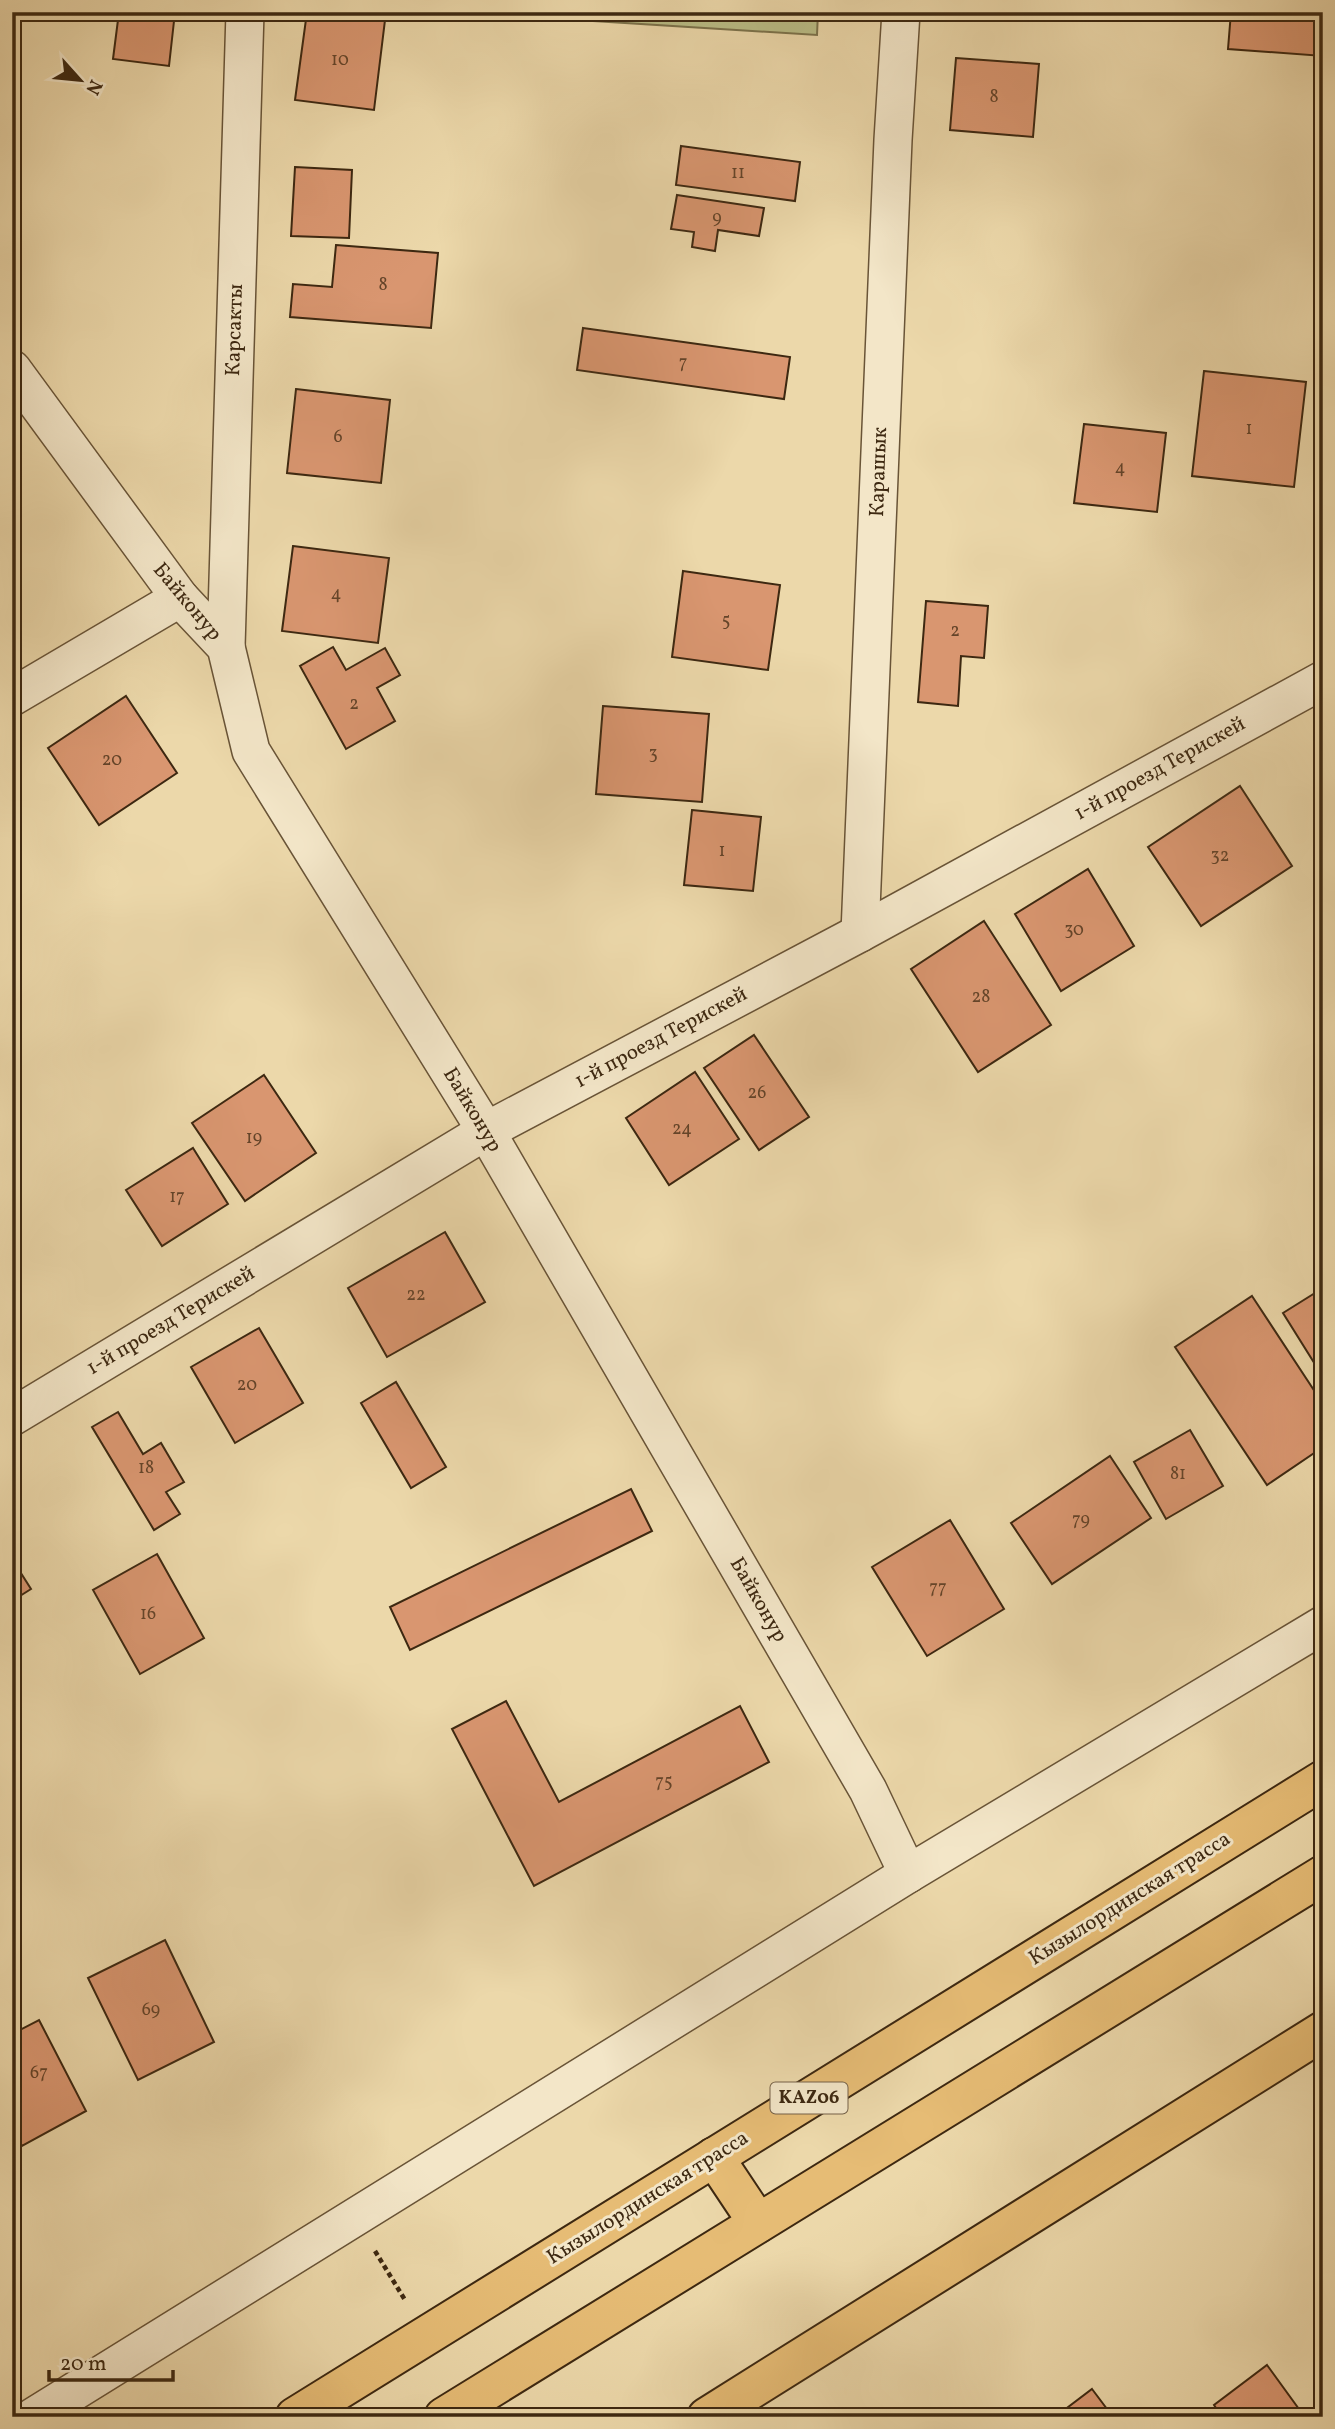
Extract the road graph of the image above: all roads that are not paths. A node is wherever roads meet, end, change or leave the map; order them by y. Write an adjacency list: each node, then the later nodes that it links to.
1 (245, 12): 5 (street, Карсакты)
2 (901, 12): 8 (street, Карашык)
3 (12, 369): 4 (street, Байконур)
4 (180, 598): 5 (street, Байконур); 7 (street)
5 (226, 647): 9 (street, Байконур)
6 (1323, 680): 8 (street, 1-й проезд Терискей)
7 (12, 697)
8 (860, 933): 9 (street, 1-й проезд Терискей)
9 (486, 1131): 10 (street, 1-й проезд Терискей); 13 (street, Байконур)
10 (12, 1417)
11 (1323, 1625): 13 (street)
12 (1323, 1780): 16 (highway, Кызылординская трасса / KАZ06)
13 (908, 1874): 18 (street)
14 (1323, 1875): 17 (highway)
15 (1323, 2031): 21 (highway)
16 (714, 2157): 17 (highway); 19 (highway, Кызылординская трасса / KАZ06)
17 (758, 2224): 20 (highway)
18 (33, 2417)
19 (295, 2417)
20 (444, 2417)
21 (707, 2417)

